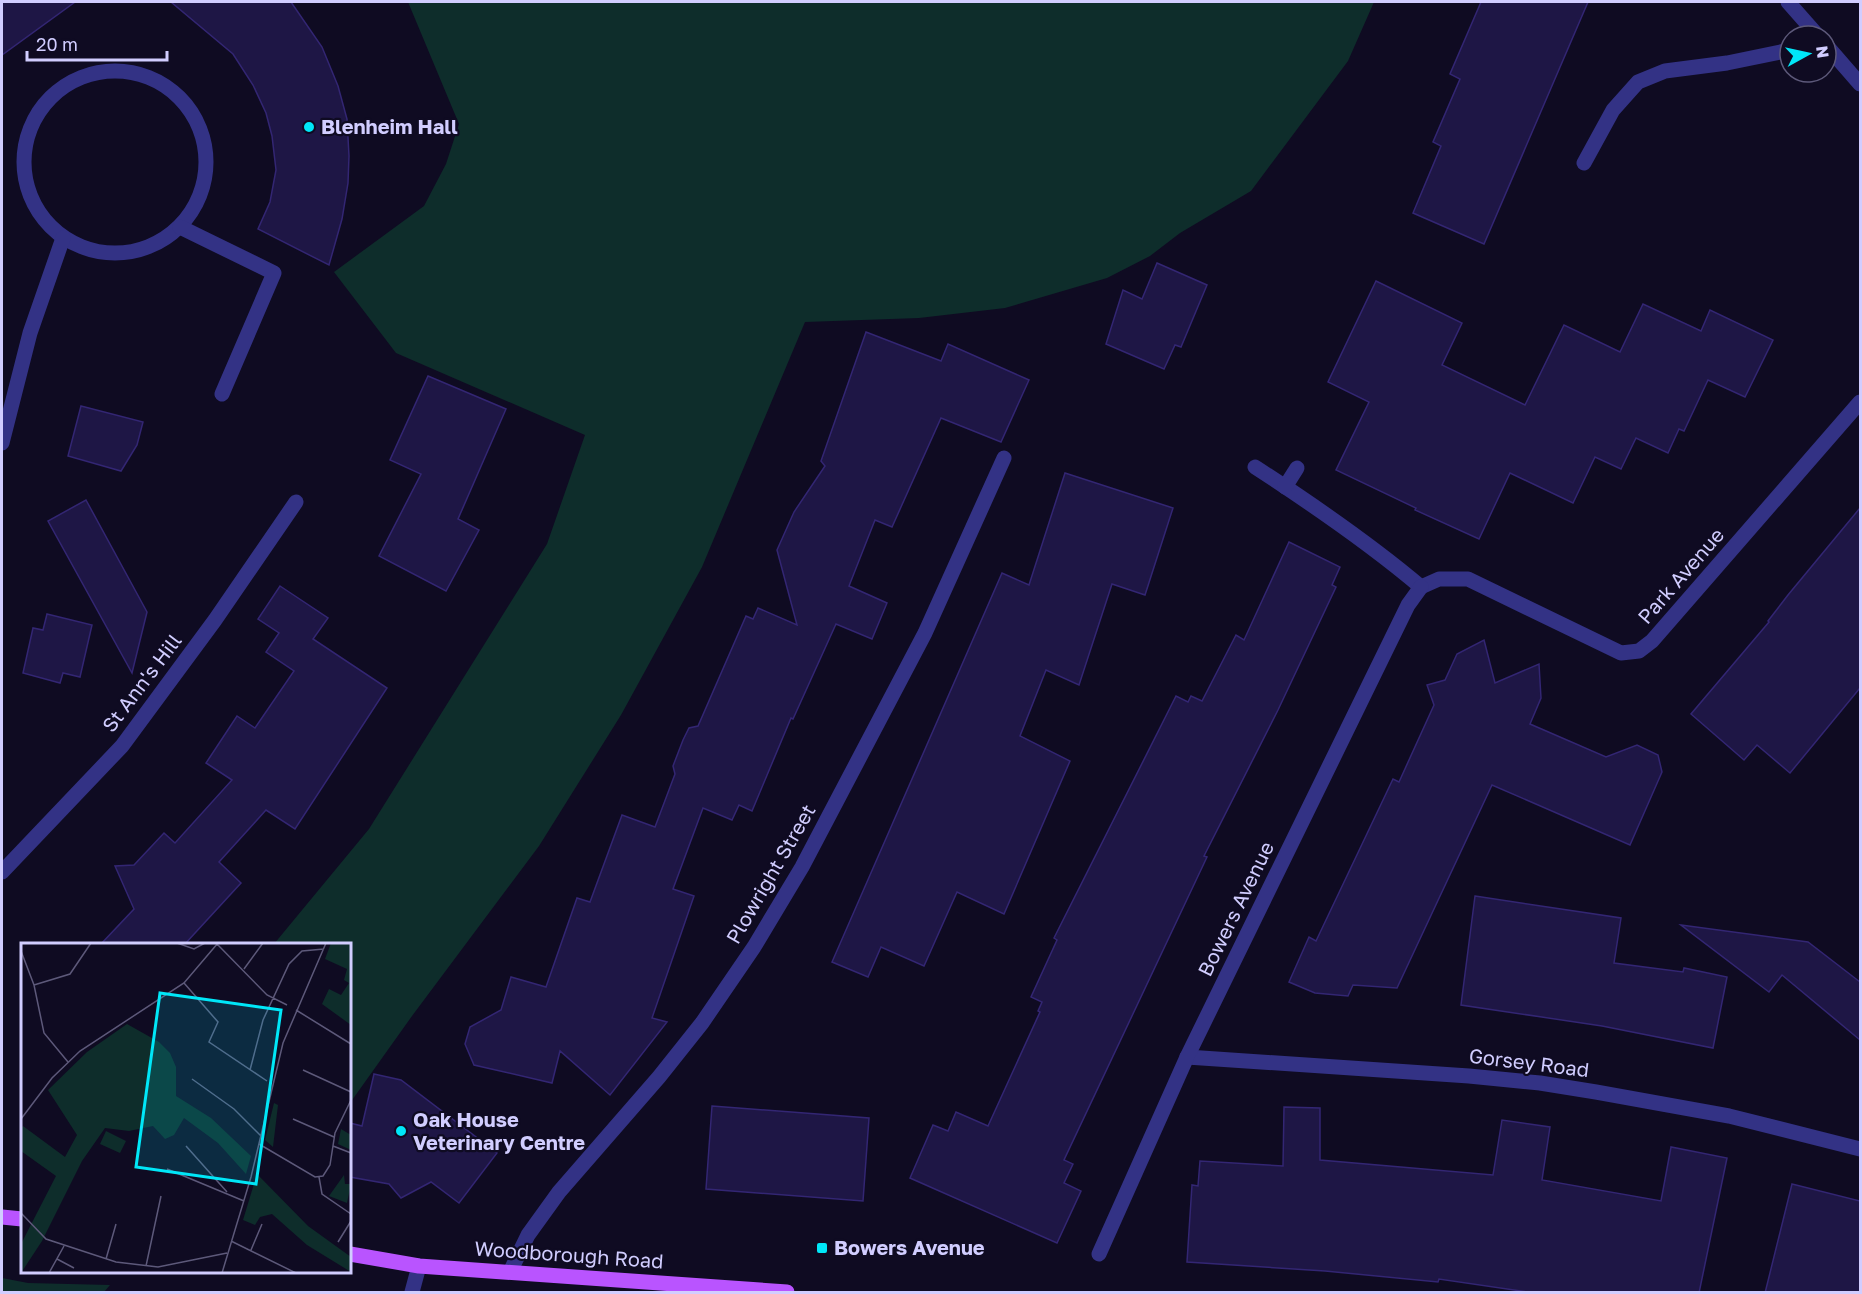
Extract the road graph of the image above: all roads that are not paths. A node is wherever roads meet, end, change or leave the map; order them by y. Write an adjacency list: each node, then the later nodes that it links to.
1 (1788, 2): 2 (street)
2 (1807, 24)
3 (1778, 53): 6 (street)
4 (1838, 59): 5 (street)
5 (1860, 84)
6 (1584, 163)
7 (180, 228): 8 (street); 8 (street); 9 (street)
8 (63, 238): 11 (street)
9 (222, 394)
10 (1860, 402): 17 (street, Park Avenue)
11 (2, 443)
12 (1004, 458): 26 (street, Plowright Street)
13 (1255, 467): 15 (street)
14 (1296, 468): 15 (street)
15 (1285, 487): 17 (street)
16 (296, 502): 18 (street, St Ann's Hill)
17 (1421, 587): 19 (street, Bowers Avenue)
18 (2, 872)
19 (1187, 1057): 20 (street, Gorsey Road); 24 (street, Bowers Avenue)
20 (1860, 1149)
21 (2, 1217): 22 (main road)
22 (21, 1219)
23 (351, 1254): 25 (main road, Woodborough Road)
24 (1099, 1254)
25 (418, 1266): 26 (main road, Woodborough Road); 27 (street)
26 (510, 1272): 28 (main road, Woodborough Road)
27 (412, 1293)
28 (787, 1293)

